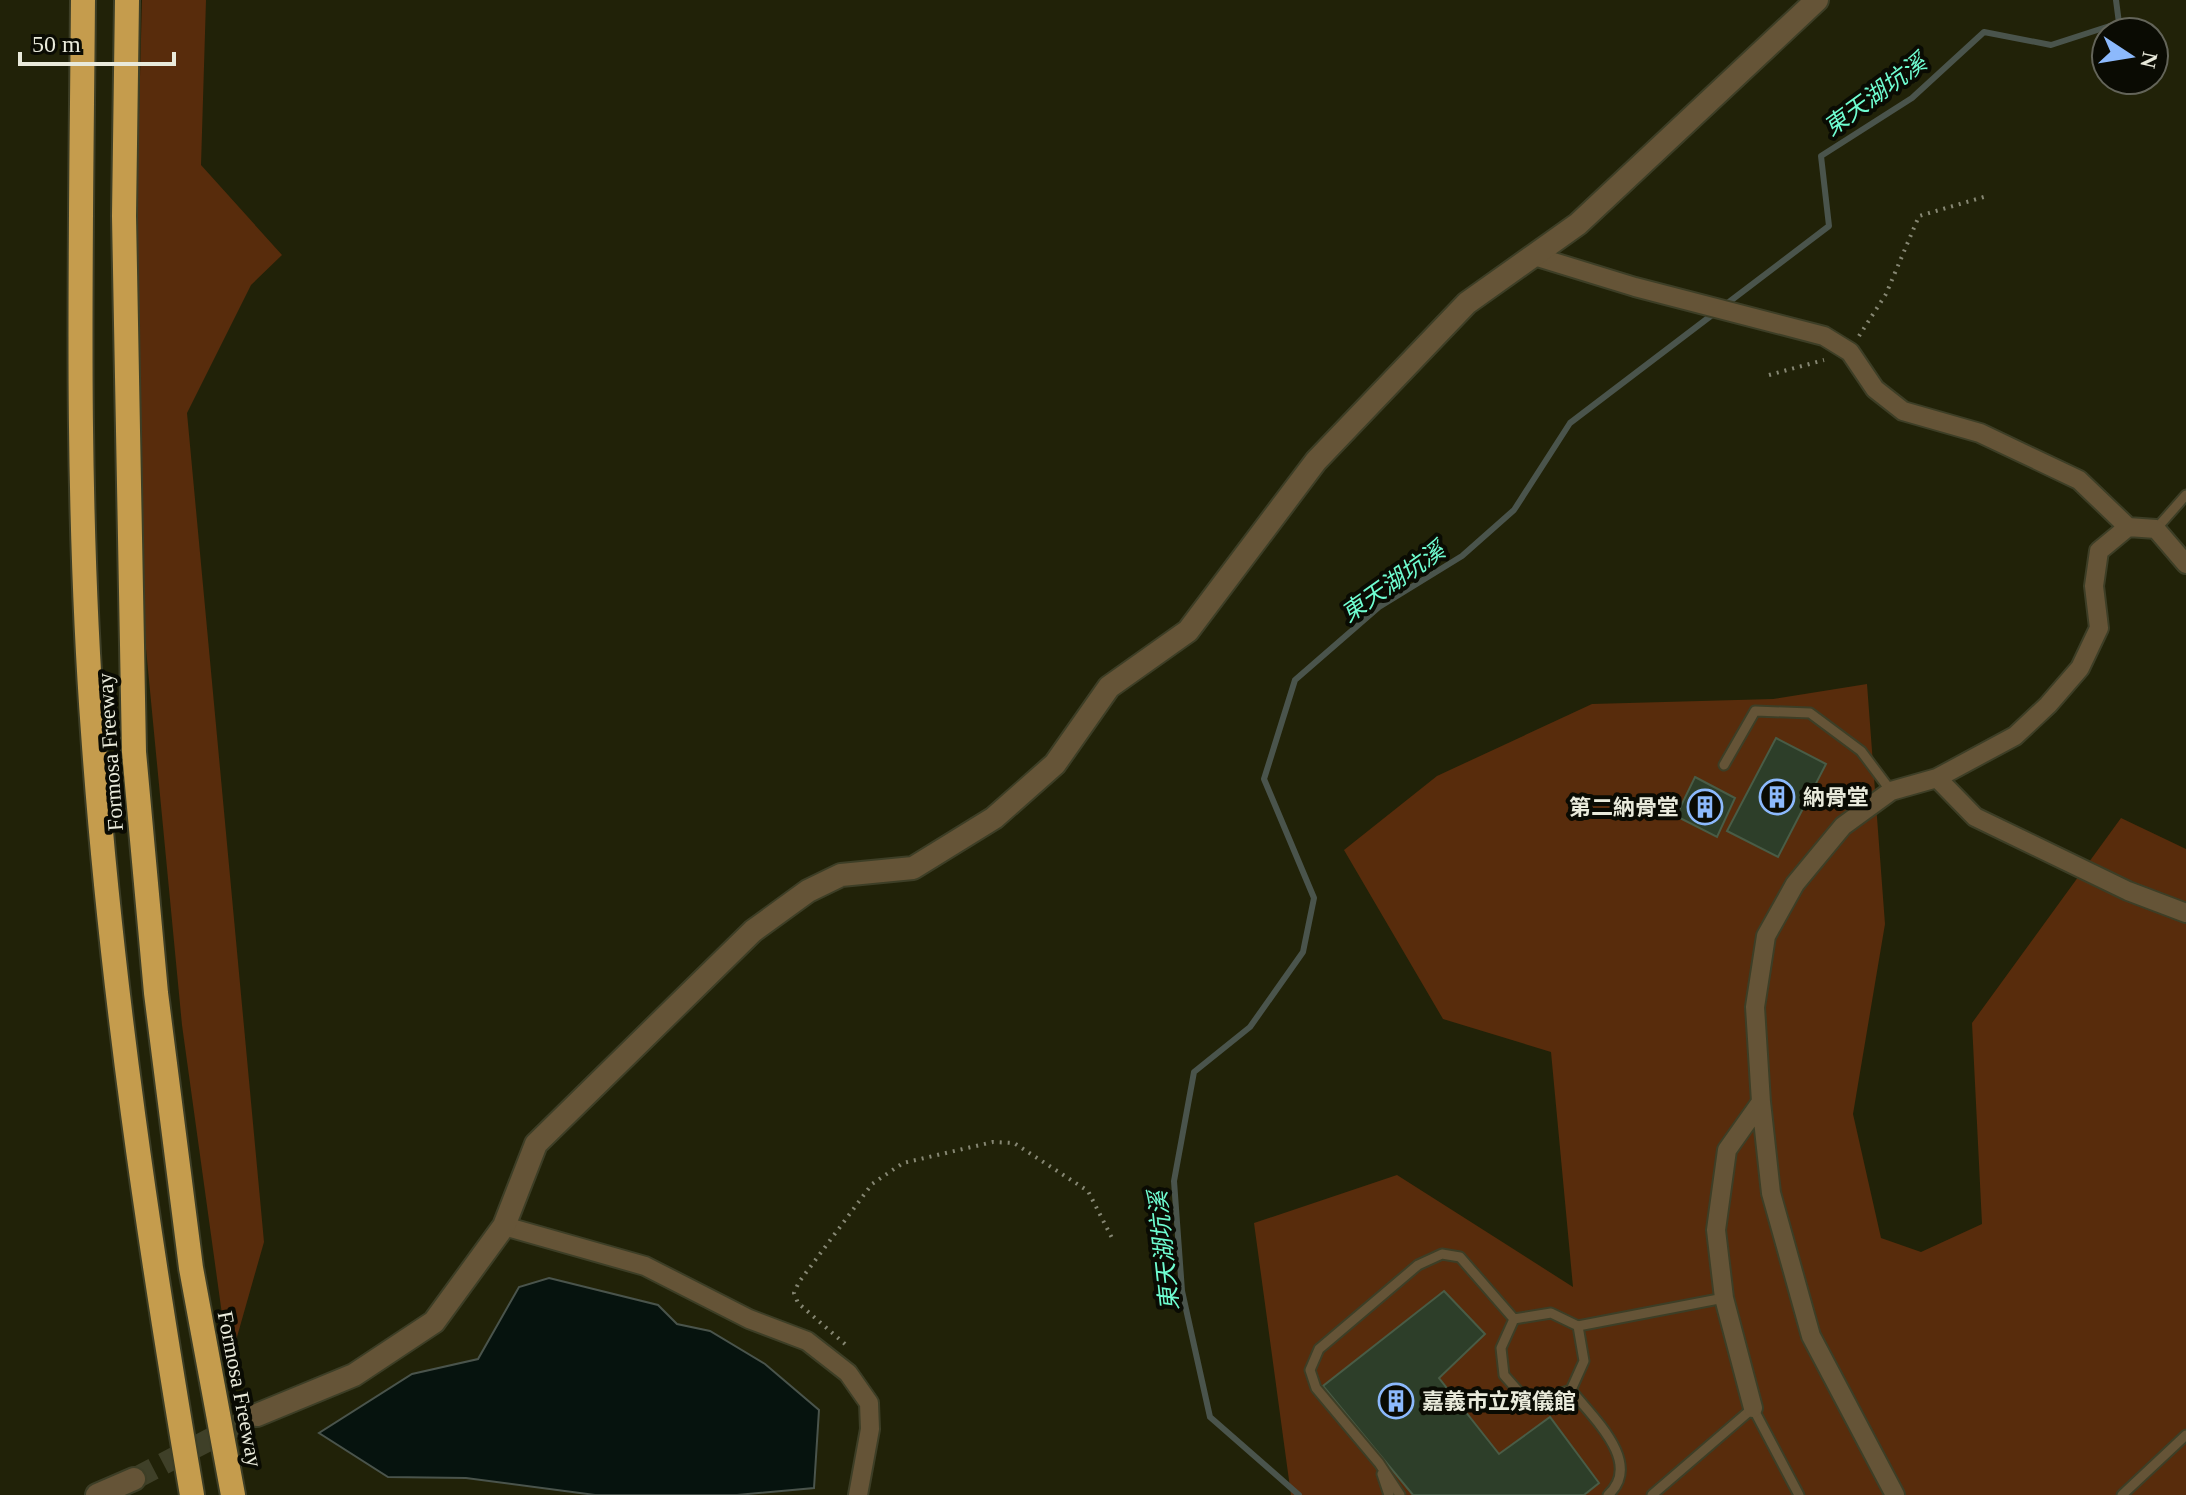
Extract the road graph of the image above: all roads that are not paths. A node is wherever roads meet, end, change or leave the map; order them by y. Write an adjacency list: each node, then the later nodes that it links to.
1 (83, 0): 25 (highway, Formosa Freeway)
2 (127, 0): 26 (highway, Formosa Freeway)
3 (1817, 0): 4 (street)
4 (1534, 256): 6 (street); 14 (street)
5 (2186, 495): 7 (lane)
6 (2128, 527): 7 (street); 10 (street)
7 (2156, 529): 8 (street)
8 (2186, 564)
9 (1724, 765): 11 (lane)
10 (1937, 778): 11 (street); 12 (street)
11 (1891, 791): 13 (street)
12 (2186, 913)
13 (1761, 1102): 15 (street); 33 (street)
14 (504, 1226): 20 (street); 27 (street)
15 (1724, 1298): 17 (lane); 19 (street)
16 (1514, 1319): 17 (lane); 18 (lane); 22 (lane)
17 (1578, 1326): 18 (lane)
18 (1571, 1390): 30 (lane)
19 (1753, 1408): 31 (lane); 32 (lane)
20 (257, 1415)
21 (2186, 1435): 34 (lane)
22 (1379, 1463): 28 (lane); 29 (lane)
23 (134, 1479): 24 (street)
24 (97, 1495)
25 (192, 1495)
26 (233, 1495)
27 (858, 1495)
28 (1389, 1495)
29 (1400, 1495)
30 (1608, 1495)
31 (1652, 1495)
32 (1799, 1495)
33 (1895, 1495)
34 (2122, 1495)

